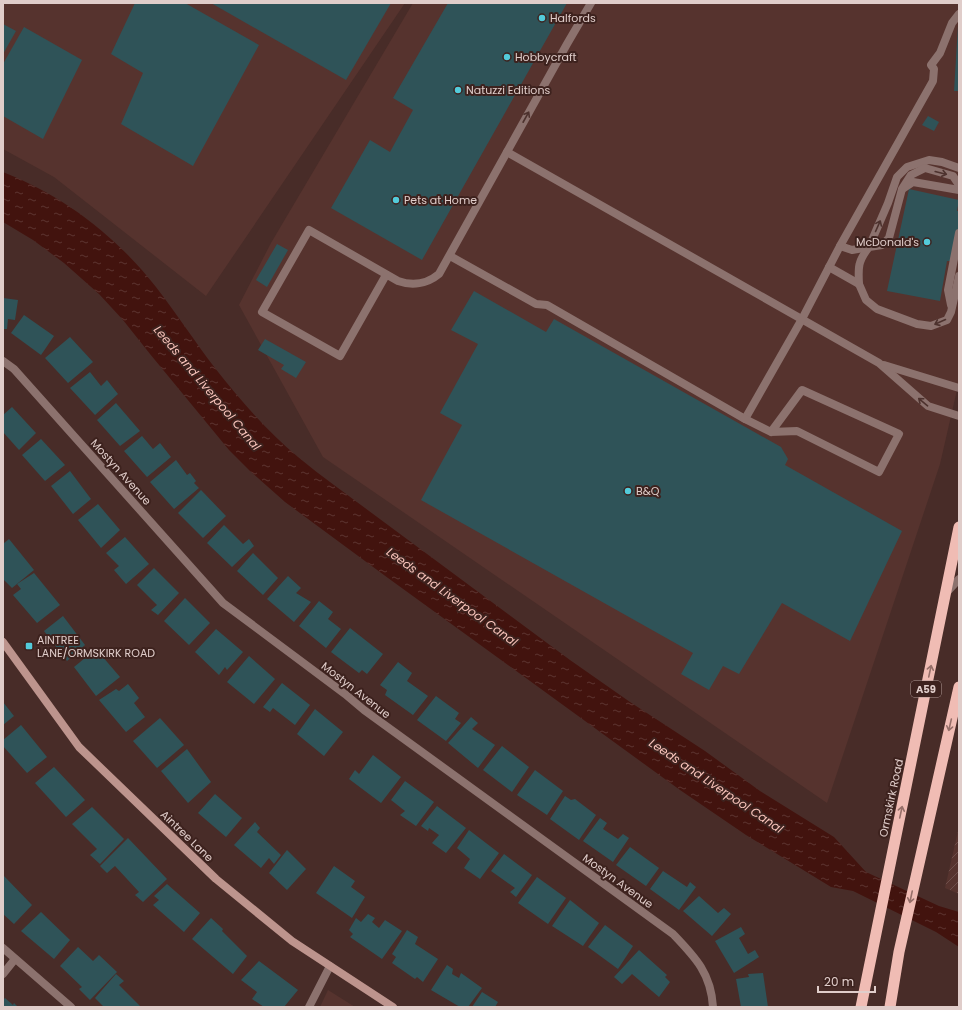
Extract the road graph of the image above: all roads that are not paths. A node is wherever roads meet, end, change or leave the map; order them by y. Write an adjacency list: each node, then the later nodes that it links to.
1 (592, 3): 3 (street, one-way to 1)
2 (959, 14): 9 (street)
3 (507, 152): 11 (street); 17 (street)
4 (959, 168): 10 (street, one-way to 4)
5 (959, 185): 6 (street, one-way to 5)
6 (902, 189): 7 (street); 10 (street)
7 (959, 190)
8 (959, 233): 16 (street)
9 (840, 246): 10 (street); 12 (street)
10 (868, 247): 15 (street)
11 (450, 256): 13 (street); 22 (street)
12 (829, 267): 15 (street); 17 (street)
13 (386, 275): 13 (street)
14 (959, 276): 16 (street)
15 (860, 284): 16 (street, one-way to 15)
16 (952, 312)
17 (802, 320): 19 (street); 22 (street)
18 (3, 361): 36 (street, Mostyn Avenue)
19 (879, 364): 20 (street); 21 (street, one-way to 19)
20 (959, 388)
21 (959, 416)
22 (745, 419): 23 (street)
23 (771, 432): 23 (street)
24 (959, 527): 26 (highway, Ormskirk Road / A59)
25 (959, 579): 26 (street)
26 (945, 594): 37 (highway, Ormskirk Road / A59, one-way to 26)
27 (3, 642): 31 (main road, Aintree Lane)
28 (959, 687): 38 (highway, A59, one-way to 38)
29 (3, 948): 30 (street)
30 (16, 959): 32 (street); 33 (street)
31 (330, 966): 34 (street); 35 (main road, Aintree Lane)
32 (3, 974)
33 (71, 1007)
34 (309, 1007)
35 (393, 1007)
36 (713, 1007)
37 (861, 1007)
38 (890, 1007)

